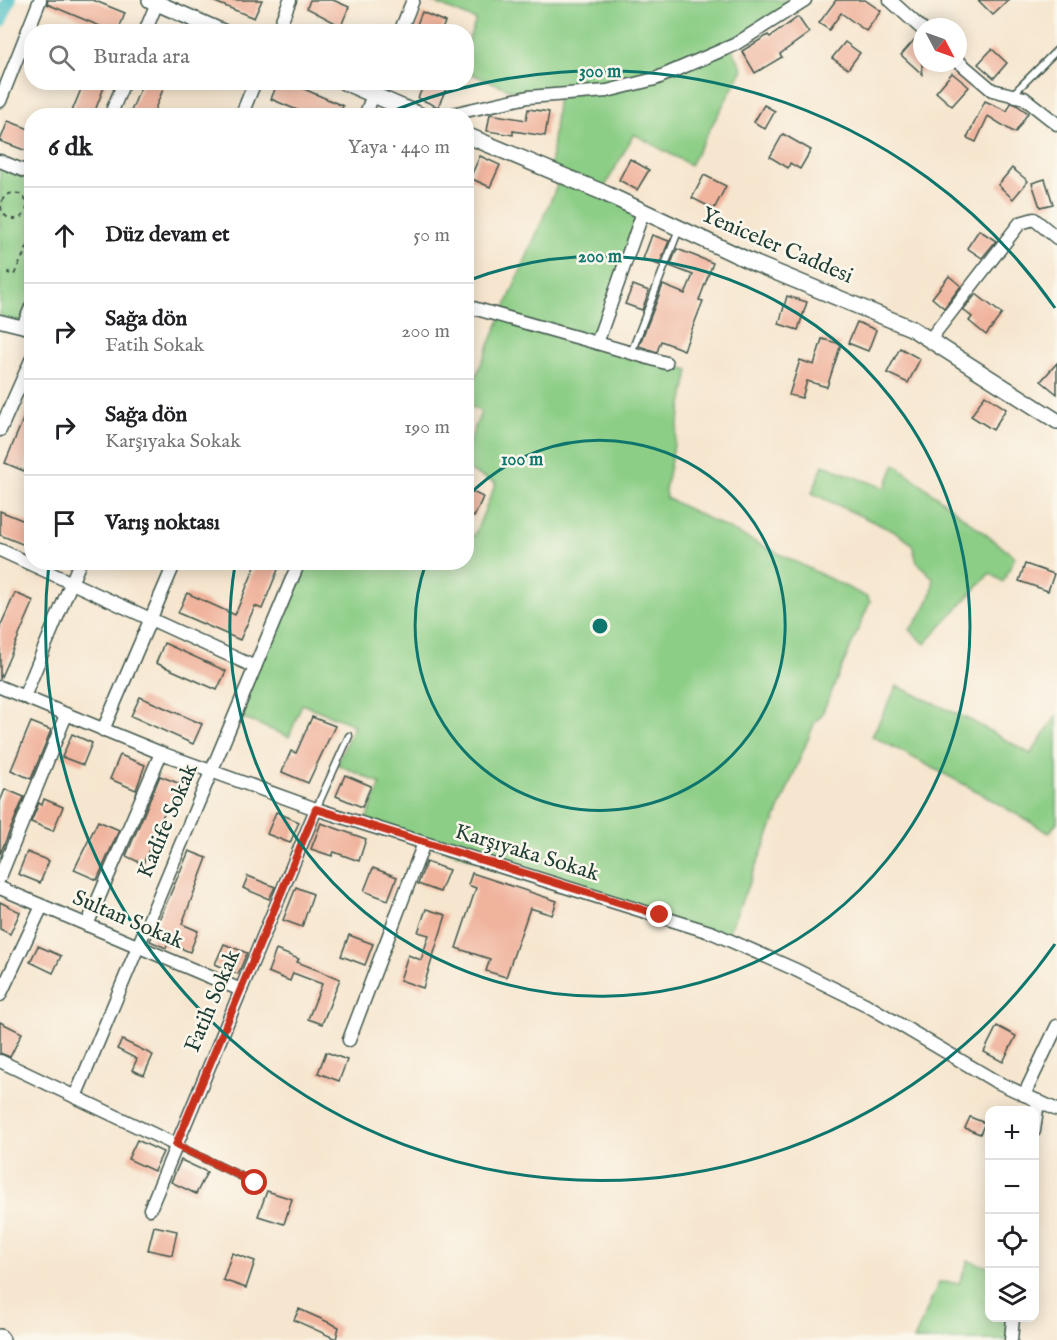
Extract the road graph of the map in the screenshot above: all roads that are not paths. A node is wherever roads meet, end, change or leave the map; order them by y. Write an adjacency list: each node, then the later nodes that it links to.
1 (40, 0): 8 (street)
2 (290, 0): 11 (street)
3 (413, 0): 12 (street)
4 (805, 0): 26 (street)
5 (890, 0): 7 (street)
6 (155, 1): 9 (street); 10 (street)
7 (913, 21)
8 (30, 24)
9 (148, 24)
10 (205, 24)
11 (280, 24)
12 (403, 24)
13 (24, 40): 21 (street)
14 (1057, 50): 20 (lane)
15 (967, 69): 20 (street)
16 (121, 90): 22 (street)
17 (252, 90): 23 (street)
18 (376, 90): 24 (street)
19 (378, 90): 25 (street)
20 (1013, 94): 27 (street)
21 (0, 101)
22 (113, 108)
23 (244, 108)
24 (368, 108)
25 (408, 108)
26 (474, 109)
27 (1057, 124)
28 (474, 138): 31 (street, Yeniceler Caddesi)
29 (0, 161): 30 (street)
30 (24, 171)
31 (643, 212): 32 (street, Yeniceler Caddesi); 38 (street)
32 (680, 229): 37 (street, Yeniceler Caddesi); 39 (lane)
33 (1057, 238): 37 (street)
34 (474, 308): 38 (street)
35 (0, 321): 36 (street)
36 (24, 327)
37 (931, 338): 42 (street, Yeniceler Caddesi)
38 (597, 343): 39 (street)
39 (631, 353): 40 (street)
40 (666, 363)
41 (24, 376): 43 (street)
42 (1057, 421)
43 (0, 430)
44 (0, 550): 45 (street)
45 (24, 561)
46 (44, 570): 50 (street)
47 (77, 570): 50 (street)
48 (172, 570): 51 (street)
49 (296, 570): 52 (street, Kadife Sokak)
50 (72, 583): 51 (street); 54 (street)
51 (151, 619): 52 (street); 56 (street)
52 (255, 667): 59 (street, Kadife Sokak)
53 (0, 687): 54 (street, Karşıyaka Sokak)
54 (24, 697): 55 (street, Karşıyaka Sokak)
55 (66, 715): 56 (street, Karşıyaka Sokak); 62 (street)
56 (103, 730): 58 (street, Karşıyaka Sokak)
57 (349, 735): 60 (lane)
58 (161, 753): 59 (street, Karşıyaka Sokak); 65 (street)
59 (212, 772): 60 (street, Karşıyaka Sokak); 66 (street, Kadife Sokak)
60 (316, 809): 61 (street, Karşıyaka Sokak); 67 (street, Fatih Sokak)
61 (424, 843): 70 (street); 72 (street, Karşıyaka Sokak)
62 (0, 877)
63 (0, 888): 64 (street, Sultan Sokak)
64 (42, 906): 65 (street, Sultan Sokak); 68 (street)
65 (87, 925): 66 (street, Sultan Sokak)
66 (137, 946): 67 (street, Sultan Sokak); 73 (street, Kadife Sokak)
67 (241, 990): 77 (street, Fatih Sokak)
68 (0, 994)
69 (1057, 1026): 72 (street)
70 (349, 1040)
71 (0, 1061): 73 (street)
72 (1024, 1095): 74 (street, Karşıyaka Sokak)
73 (75, 1097): 77 (street)
74 (1038, 1101): 75 (street); 76 (street, Karşıyaka Sokak)
75 (1038, 1106)
76 (1057, 1110)
77 (176, 1145): 78 (lane); 79 (street, Fatih Sokak)
78 (255, 1183)
79 (150, 1209)
80 (1013, 1322): 81 (street)
81 (1011, 1340)

